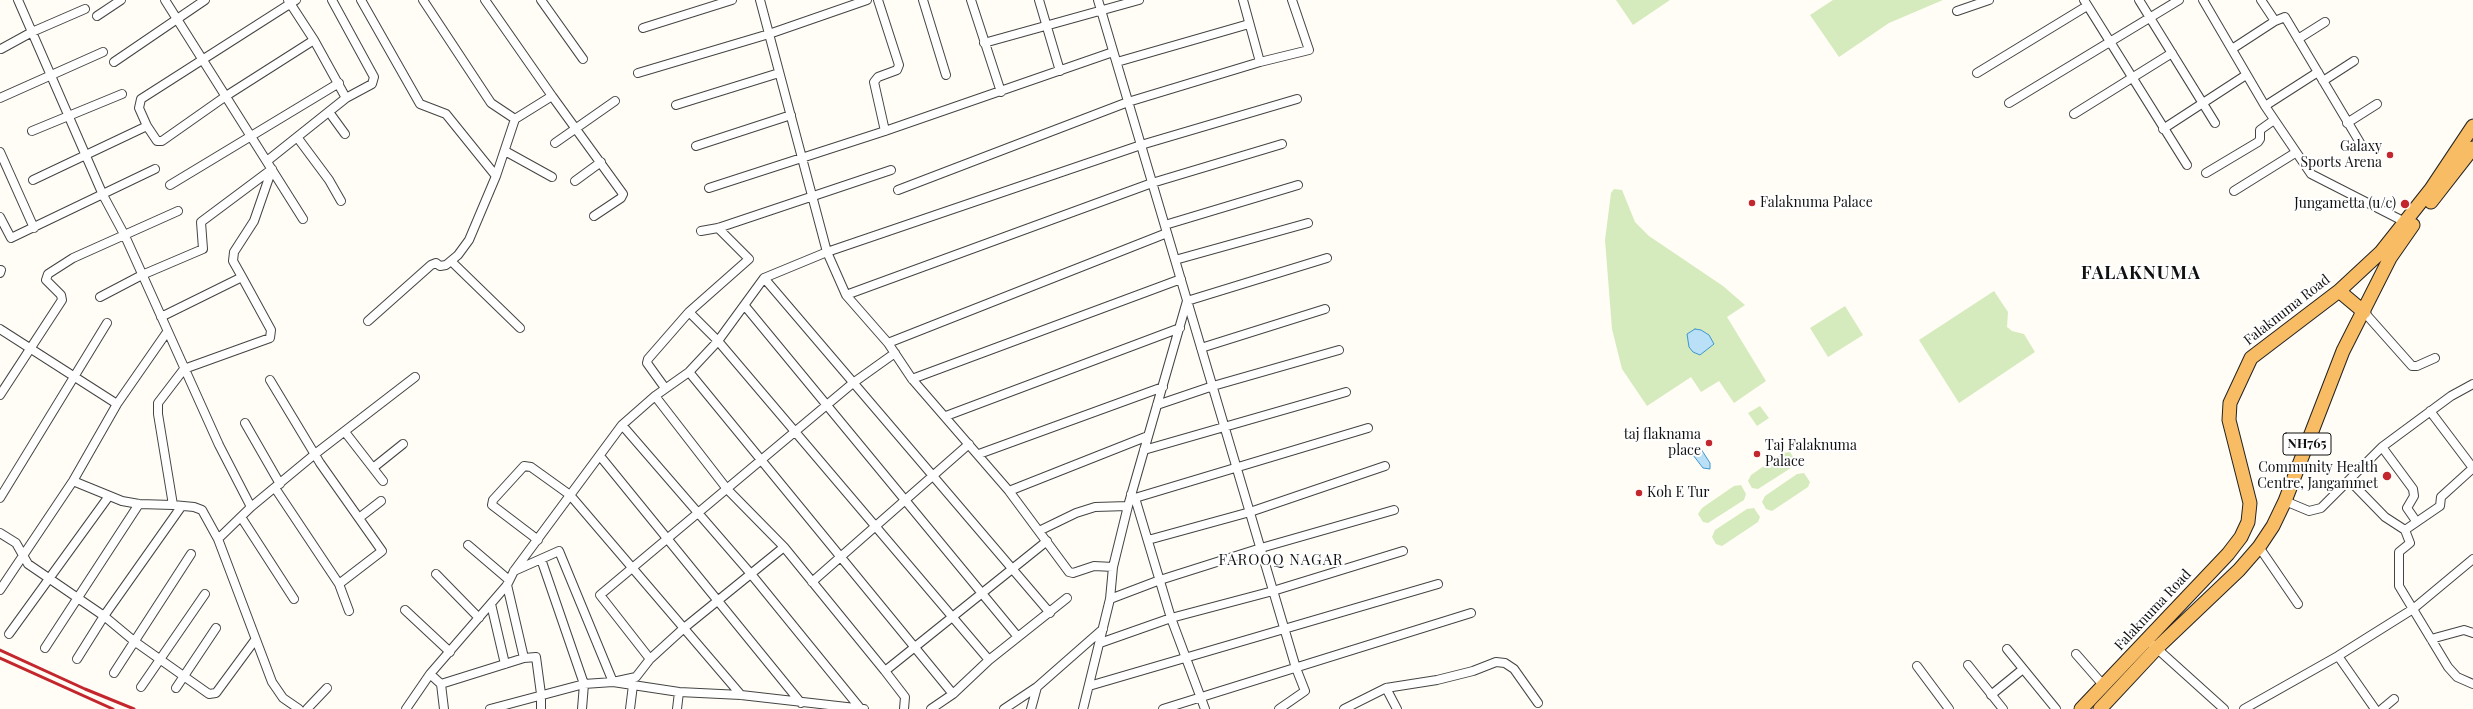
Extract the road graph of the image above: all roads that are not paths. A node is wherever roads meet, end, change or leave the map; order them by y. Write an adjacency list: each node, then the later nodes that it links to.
1 (18, 0): 39 (street)
2 (121, 0): 31 (street)
3 (165, 0): 33 (street)
4 (205, 0): 33 (street)
5 (332, 0): 72 (street)
6 (361, 0): 116 (street)
7 (423, 0): 85 (street)
8 (486, 0): 70 (street)
9 (541, 0): 50 (street)
10 (732, 0): 38 (street)
11 (760, 0): 40 (street)
12 (868, 0): 40 (street)
13 (878, 0): 94 (street)
14 (923, 0): 63 (street)
15 (971, 0): 43 (street)
16 (1039, 0): 37 (street)
17 (1098, 0): 30 (street)
18 (1139, 0): 30 (street)
19 (1243, 0): 36 (street)
20 (1292, 0): 55 (street)
21 (1989, 0): 29 (street)
22 (2139, 0): 32 (street)
23 (2179, 0): 32 (street)
24 (2202, 0): 46 (street)
25 (2261, 0): 34 (street)
26 (291, 1): 42 (street); 51 (street)
27 (2085, 3): 44 (street); 60 (street)
28 (85, 9): 39 (street)
29 (1957, 11)
30 (1102, 12): 37 (street); 48 (street)
31 (97, 16)
32 (2150, 18): 44 (street); 49 (street)
33 (177, 19): 51 (street); 53 (street)
34 (2275, 21): 41 (street); 46 (street)
35 (2325, 22): 41 (street)
36 (1249, 24): 54 (street); 55 (street)
37 (1047, 26): 43 (street); 56 (street)
38 (643, 28)
39 (32, 32): 45 (street); 61 (street)
40 (769, 34): 58 (street); 59 (street)
41 (2298, 39): 57 (street)
42 (314, 40): 66 (street); 69 (street)
43 (984, 43): 67 (street)
44 (2110, 43): 64 (street); 76 (street)
45 (1, 49)
46 (2232, 49): 62 (street)
47 (103, 52): 61 (street)
48 (1114, 52): 54 (street); 56 (street)
49 (2172, 53): 64 (street); 77 (street)
50 (583, 59)
51 (202, 60): 69 (street); 89 (street)
52 (2354, 61): 65 (street)
53 (114, 62)
54 (1117, 62): 75 (street)
55 (1260, 62): 75 (street)
56 (1060, 71): 67 (street)
57 (2318, 72): 65 (street); 80 (street)
58 (638, 73)
59 (780, 73): 79 (street); 83 (street)
60 (1977, 73)
61 (52, 75): 71 (street); 84 (street)
62 (2246, 75): 77 (street); 80 (street)
63 (946, 76)
64 (2133, 78): 82 (street); 92 (street)
65 (2323, 81): 88 (street)
66 (339, 83): 72 (street); 96 (street)
67 (1001, 92): 94 (street)
68 (122, 94): 84 (street)
69 (226, 96): 89 (street); 96 (street)
70 (552, 96): 85 (street); 91 (street)
71 (0, 98)
72 (346, 98): 81 (street)
73 (1297, 99): 100 (street)
74 (616, 101): 91 (street)
75 (1128, 102): 100 (street); 124 (street)
76 (2009, 102)
77 (2203, 103): 87 (street); 92 (street)
78 (2377, 104): 88 (street)
79 (676, 105)
80 (2265, 106): 86 (street)
81 (330, 112): 95 (street); 97 (street)
82 (2074, 114)
83 (791, 115): 101 (street); 108 (street)
84 (68, 116): 93 (street); 107 (street)
85 (515, 119): 104 (street)
86 (2274, 120): 106 (street); 115 (street)
87 (2215, 123)
88 (2347, 123): 102 (street)
89 (147, 126): 107 (street)
90 (2473, 126): 133 (highway, Falaknuma Road / NH765)
91 (576, 128): 98 (street); 110 (street)
92 (2163, 129): 111 (street)
93 (32, 131)
94 (885, 131): 108 (street)
95 (345, 134)
96 (251, 136): 109 (street); 121 (street)
97 (297, 137): 109 (street); 128 (street)
98 (555, 143)
99 (1282, 144): 120 (street)
100 (1141, 145): 120 (street); 140 (street)
101 (696, 146)
102 (2362, 146)
103 (2473, 148): 155 (highway, Falaknuma Road / NH765)
104 (505, 151): 116 (street); 117 (street)
105 (0, 152): 135 (street)
106 (2295, 153): 125 (street); 133 (street)
107 (86, 155): 118 (street); 126 (street)
108 (802, 157): 123 (street); 127 (street)
109 (267, 161): 113 (street)
110 (601, 162): 119 (street); 130 (street)
111 (2187, 165)
112 (155, 169): 126 (street)
113 (272, 169): 132 (street); 144 (street); 145 (street)
114 (891, 170): 127 (street)
115 (2206, 173)
116 (496, 176): 143 (street)
117 (552, 177)
118 (33, 180)
119 (575, 181)
120 (1152, 183): 137 (street); 149 (street)
121 (170, 185)
122 (1298, 185): 137 (street)
123 (709, 188)
124 (898, 190)
125 (2234, 191)
126 (103, 195): 135 (street); 139 (street)
127 (813, 196): 136 (street); 140 (street)
128 (341, 201)
129 (178, 211): 139 (street)
130 (594, 216)
131 (0, 218): 135 (street)
132 (303, 218)
133 (2405, 222): 148 (highway, Falaknuma Road / NH765)
134 (1308, 223): 142 (street)
135 (34, 228)
136 (718, 228): 138 (street); 154 (street)
137 (1166, 229): 142 (street); 164 (street)
138 (701, 231)
139 (125, 236): 144 (street); 165 (street)
140 (827, 252): 146 (street); 149 (street)
141 (1327, 258): 151 (street)
142 (1175, 260): 147 (street)
143 (452, 261): 157 (street); 159 (street)
144 (142, 275): 150 (street); 156 (street)
145 (242, 277): 156 (street); 170 (street)
146 (764, 278): 152 (street); 176 (street)
147 (1181, 279): 151 (street); 174 (street)
148 (2339, 291): 155 (highway); 294 (highway, Falaknuma Road / NH765)
149 (846, 296): 164 (street)
150 (100, 297)
151 (1188, 301): 160 (street); 166 (street)
152 (744, 306): 163 (street); 185 (street)
153 (1325, 308): 166 (street)
154 (689, 312): 163 (street); 180 (street)
155 (2364, 312): 169 (street); 221 (highway, Falaknuma Road / NH765)
156 (161, 317): 162 (street)
157 (368, 321)
158 (107, 323): 172 (street)
159 (520, 328)
160 (1180, 328): 179 (street); 188 (street)
161 (0, 329): 165 (street)
162 (167, 332): 170 (street); 184 (street)
163 (718, 341): 171 (street); 193 (street)
164 (888, 343): 168 (street)
165 (29, 348): 172 (street); 182 (street)
166 (1201, 348): 178 (street)
167 (1339, 350): 178 (street)
168 (894, 353): 174 (street); 176 (street)
169 (2435, 358)
170 (184, 369): 223 (street); 225 (street)
171 (688, 372): 180 (street); 203 (street)
172 (72, 377): 184 (street); 218 (street)
173 (415, 377): 194 (street)
174 (912, 379): 188 (street)
175 (270, 380): 200 (street)
176 (853, 383): 185 (street); 208 (street)
177 (2473, 384): 187 (street)
178 (1212, 386): 186 (street); 191 (street)
179 (1163, 387): 186 (street); 201 (street)
180 (665, 388): 183 (street)
181 (1346, 392): 191 (street)
182 (0, 395)
183 (655, 396): 190 (street); 213 (street)
184 (117, 404): 210 (street)
185 (827, 405): 193 (street); 219 (street)
186 (1158, 405): 195 (street)
187 (2430, 411): 198 (street); 207 (street)
188 (946, 416): 197 (street)
189 (245, 423): 212 (street)
190 (622, 425): 202 (street); 228 (street)
191 (1224, 426): 199 (street); 204 (street)
192 (1368, 428): 204 (street)
193 (795, 431): 203 (street); 232 (street)
194 (345, 432): 200 (street); 206 (street)
195 (1148, 436): 199 (street); 214 (street)
196 (403, 444): 206 (street)
197 (969, 444): 201 (street); 208 (street)
198 (2382, 447): 209 (street); 231 (street)
199 (1144, 450): 217 (street)
200 (315, 454): 212 (street); 230 (street)
201 (979, 454): 214 (street)
202 (600, 456): 215 (street); 237 (street)
203 (761, 460): 213 (street); 247 (street)
204 (1236, 466): 217 (street); 227 (street)
205 (1385, 466): 227 (street)
206 (373, 468): 211 (street)
207 (2473, 468): 231 (street)
208 (932, 476): 219 (street); 253 (street)
209 (2349, 480): 221 (street); 234 (street)
210 (73, 481): 216 (street); 248 (street)
211 (383, 481)
212 (278, 486): 225 (street); 261 (street)
213 (727, 489): 228 (street); 242 (street)
214 (1010, 491): 233 (street)
215 (570, 495): 238 (street); 238 (street); 252 (street)
216 (109, 496): 222 (street); 257 (street)
217 (1133, 496): 224 (street); 239 (street)
218 (0, 498)
219 (905, 500): 232 (street); 265 (street)
220 (381, 501): 230 (street)
221 (2285, 501): 243 (highway, Falaknuma Road / NH765)
222 (139, 504): 223 (street); 268 (street)
223 (177, 506): 236 (street); 279 (street)
224 (1128, 506): 233 (street); 251 (street)
225 (251, 507): 229 (street)
226 (1394, 510): 244 (street)
227 (1250, 512): 239 (street); 244 (street)
228 (697, 513): 237 (street); 256 (street)
229 (241, 516): 236 (street); 269 (street)
230 (359, 518): 261 (street)
231 (2416, 521): 234 (street)
232 (875, 526): 247 (street); 281 (street)
233 (1041, 530): 240 (street)
234 (2405, 530): 274 (street)
235 (0, 533): 248 (street)
236 (218, 538): 291 (street)
237 (668, 538): 252 (street); 271 (street)
238 (538, 540): 254 (street)
239 (1148, 540): 258 (street)
240 (1047, 541): 251 (street); 253 (street)
241 (468, 545): 259 (street)
242 (784, 547): 256 (street); 260 (street)
243 (2259, 547): 273 (street); 294 (highway, Falaknuma Road / NH765)
244 (1261, 548): 258 (street); 264 (street)
245 (1403, 551): 264 (street)
246 (191, 554): 292 (street)
247 (840, 557): 260 (street); 296 (street)
248 (23, 558): 257 (street); 263 (street)
249 (541, 559): 254 (street); 316 (street); 318 (street)
250 (2473, 559): 274 (street)
251 (1113, 567): 270 (street)
252 (632, 568): 284 (street); 305 (street)
253 (1012, 568): 265 (street); 277 (street)
254 (514, 571): 259 (street)
255 (436, 574): 280 (street)
256 (751, 574): 271 (street); 348 (street)
257 (49, 580): 268 (street); 288 (street)
258 (1160, 580): 270 (street); 282 (street)
259 (508, 582): 272 (street); 302 (street)
260 (812, 582): 312 (street)
261 (339, 584): 276 (street)
262 (1438, 584): 286 (street)
263 (0, 590)
264 (1273, 591): 282 (street); 286 (street)
265 (981, 592): 281 (street); 289 (street)
266 (205, 594): 301 (street)
267 (1068, 598): 277 (street)
268 (78, 599): 279 (street); 295 (street)
269 (294, 599)
270 (1110, 599): 285 (street)
271 (719, 600): 284 (street); 334 (street)
272 (491, 604): 280 (street); 307 (street)
273 (2298, 604)
274 (2413, 609): 290 (street); 300 (street)
275 (405, 610): 298 (street)
276 (349, 611)
277 (1050, 613): 289 (street)
278 (1471, 613): 310 (street)
279 (104, 616): 292 (street); 304 (street)
280 (479, 618): 298 (street)
281 (952, 618): 296 (street); 306 (street)
282 (1171, 618): 293 (street); 303 (street)
283 (216, 628): 315 (street)
284 (684, 628): 305 (street); 331 (street)
285 (1103, 629): 293 (street); 321 (street)
286 (1285, 629): 303 (street); 310 (street)
287 (2473, 633): 290 (street)
288 (9, 634)
289 (1018, 637): 306 (street)
290 (2431, 639): 319 (street)
291 (255, 640): 315 (street); 339 (street)
292 (134, 641): 301 (street); 313 (street)
293 (1100, 643): 322 (street)
294 (2152, 644): 323 (highway, Falaknuma Road / NH765); 363 (highway, Falaknuma Road / NH765); 364 (street)
295 (45, 648)
296 (915, 648): 312 (street); 330 (street)
297 (2007, 649): 311 (street)
298 (450, 652): 314 (street)
299 (2076, 654): 323 (street)
300 (2338, 656): 365 (street); 366 (street)
301 (160, 658): 315 (street); 324 (street)
302 (524, 658): 307 (street); 329 (street)
303 (1187, 658): 322 (street); 333 (street)
304 (77, 659)
305 (650, 659): 316 (street)
306 (988, 660): 330 (street)
307 (505, 664): 317 (street)
308 (1968, 665): 332 (street)
309 (1917, 666): 359 (street)
310 (1296, 668): 333 (street); 356 (street)
311 (2023, 669): 332 (street); 361 (street)
312 (885, 671): 349 (street)
313 (114, 673)
314 (430, 674): 317 (street); 341 (street)
315 (184, 677): 325 (street)
316 (613, 682): 318 (street); 320 (street)
317 (441, 684): 342 (street)
318 (584, 684): 329 (street); 345 (street)
319 (2473, 684)
320 (633, 685): 328 (street); 346 (street)
321 (1037, 686): 351 (street); 352 (street)
322 (1089, 686): 353 (street)
323 (2104, 686): 362 (highway, Falaknuma Road / NH765)
324 (141, 687)
325 (176, 688)
326 (327, 688): 340 (street)
327 (1386, 688): 335 (street); 337 (street); 358 (street)
328 (679, 692): 331 (street); 347 (street)
329 (541, 694): 338 (street); 344 (street)
330 (954, 694): 350 (street)
331 (741, 695): 334 (street)
332 (1991, 695): 360 (street)
333 (1200, 699): 354 (street); 355 (street)
334 (801, 703): 348 (street)
335 (1538, 703)
336 (2392, 704): 367 (street)
337 (1359, 706): 357 (street)
338 (502, 707): 343 (street)
339 (299, 709)
340 (307, 709)
341 (406, 709)
342 (444, 709)
343 (490, 709)
344 (541, 709)
345 (582, 709)
346 (630, 709)
347 (677, 709)
348 (862, 709)
349 (904, 709)
350 (932, 709)
351 (1004, 709)
352 (1031, 709)
353 (1082, 709)
354 (1163, 709)
355 (1205, 709)
356 (1279, 709)
357 (1344, 709)
358 (1397, 709)
359 (1949, 709)
360 (2003, 709)
361 (2056, 709)
362 (2081, 709)
363 (2100, 709)
364 (2224, 709)
365 (2244, 709)
366 (2375, 709)
367 (2382, 709)

